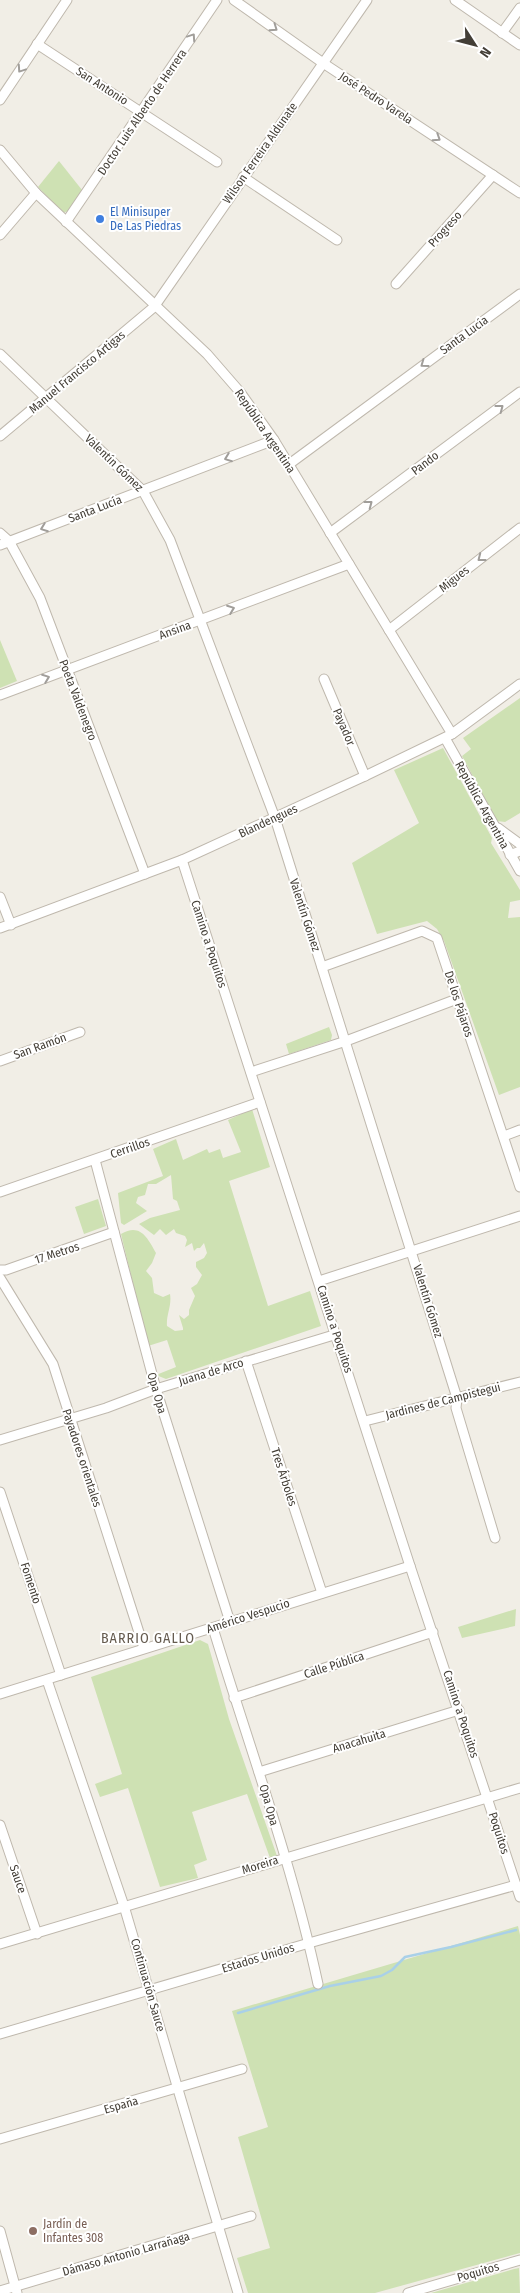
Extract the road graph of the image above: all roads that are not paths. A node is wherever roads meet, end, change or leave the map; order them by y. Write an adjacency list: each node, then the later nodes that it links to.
1 (67, 0): 8 (street)
2 (217, 0): 12 (street, Doctor Luis Alberto de Herrera, one-way to 2)
3 (234, 0): 10 (street, José Pedro Varela, one-way to 10)
4 (367, 0): 10 (street, Wilson Ferreira Aldunate)
5 (454, 0): 7 (street)
6 (520, 8): 7 (street)
7 (502, 33): 9 (street)
8 (38, 44): 11 (street, one-way to 11); 12 (street, San Antonio)
9 (520, 45)
10 (323, 63): 15 (street, José Pedro Varela, one-way to 15); 16 (street, Wilson Ferreira Aldunate)
11 (0, 100)
12 (143, 112): 14 (street, San Antonio); 19 (street, Doctor Luis Alberto de Herrera)
13 (0, 150): 17 (street, República Argentina)
14 (217, 162)
15 (493, 175): 18 (street, José Pedro Varela); 22 (street, Progreso)
16 (243, 177): 21 (street); 24 (street, Wilson Ferreira Aldunate)
17 (36, 193): 19 (street, República Argentina); 20 (street)
18 (520, 193)
19 (66, 222): 24 (street, República Argentina)
20 (0, 235)
21 (337, 240)
22 (396, 284)
23 (520, 294): 30 (street, Santa Lucía, one-way to 30)
24 (154, 307): 27 (street, Manuel Francisco Artigas); 29 (street, República Argentina)
25 (0, 354): 27 (street, Valentín Gómez)
26 (520, 392): 34 (street, Pando, one-way to 26)
27 (46, 398): 28 (street, Manuel Francisco Artigas); 31 (street, Valentín Gómez)
28 (0, 436)
29 (274, 440): 30 (street, República Argentina); 31 (street, Santa Lucía, one-way to 31)
30 (288, 465): 34 (street, República Argentina)
31 (143, 491): 35 (street, Santa Lucía, one-way to 35); 37 (street, Valentín Gómez)
32 (520, 528): 38 (street, Migues, one-way to 38)
33 (0, 533): 35 (street, Poeta Valdenegro)
34 (330, 534): 36 (street, República Argentina)
35 (4, 543): 39 (street, Poeta Valdenegro)
36 (349, 564): 37 (street, Ansina, one-way to 36); 38 (street, República Argentina)
37 (200, 621): 39 (street, Ansina); 45 (street, Valentín Gómez)
38 (389, 630): 43 (street, República Argentina)
39 (67, 670): 42 (street, Ansina, one-way to 39); 52 (street, Poeta Valdenegro)
40 (324, 679): 44 (street, Payador)
41 (520, 684): 43 (street, Blandengues)
42 (0, 695)
43 (448, 736): 44 (street, Blandengues); 46 (street, República Argentina)
44 (365, 776): 45 (street, Blandengues)
45 (275, 818): 50 (street, Blandengues); 56 (street, Valentín Gómez)
46 (496, 826): 47 (street); 49 (street, República Argentina)
47 (520, 844)
48 (520, 851): 49 (street)
49 (510, 855): 51 (street, República Argentina)
50 (182, 860): 52 (street, Blandengues); 61 (street, Camino a Poquitos)
51 (520, 871)
52 (145, 874): 54 (street, Blandengues)
53 (0, 897): 54 (street)
54 (10, 925): 55 (street, Blandengues)
55 (0, 928)
56 (322, 967): 57 (street, De los Pájaros); 59 (street, Valentín Gómez)
57 (457, 999): 59 (street); 64 (street, De los Pájaros)
58 (80, 1032): 60 (street, San Ramón)
59 (346, 1041): 61 (street); 70 (street, Valentín Gómez)
60 (0, 1061)
61 (251, 1072): 62 (street, Camino a Poquitos)
62 (260, 1102): 65 (street, Cerrillos); 73 (street, Camino a Poquitos)
63 (520, 1130): 64 (street)
64 (504, 1136): 66 (street, De los Pájaros)
65 (95, 1160): 67 (street, Cerrillos); 69 (street, Opa Opa)
66 (520, 1187)
67 (0, 1192)
68 (520, 1216): 70 (street)
69 (114, 1232): 71 (street, 17 Metros); 77 (street, Opa Opa)
70 (412, 1251): 73 (street); 78 (street, Valentín Gómez)
71 (0, 1270)
72 (0, 1278): 79 (street, Payadores orientales)
73 (320, 1282): 74 (street, Camino a Poquitos)
74 (337, 1334): 75 (street, Juana de Arco); 80 (street, Camino a Poquitos)
75 (246, 1361): 77 (street, Juana de Arco); 85 (street, Tres Árboles)
76 (520, 1382): 78 (street, Jardines de Campistegui)
77 (156, 1389): 79 (street, Juana de Arco); 86 (street, Opa Opa)
78 (457, 1398): 80 (street, Jardines de Campistegui); 83 (street, Valentín Gómez)
79 (70, 1420): 81 (street, Juana de Arco); 89 (street, Payadores orientales)
80 (365, 1420): 84 (street, Camino a Poquitos)
81 (0, 1440)
82 (0, 1492): 90 (street, Fomento)
83 (495, 1538)
84 (410, 1566): 85 (street, Américo Vespucio); 88 (street, Camino a Poquitos)
85 (322, 1593): 86 (street, Américo Vespucio)
86 (230, 1622): 87 (street, Américo Vespucio)
87 (213, 1628): 89 (street, Américo Vespucio); 93 (street, Opa Opa)
88 (434, 1632): 93 (street, Calle Pública); 94 (street, Camino a Poquitos)
89 (144, 1648): 90 (street, Américo Vespucio)
90 (61, 1675): 91 (street, Américo Vespucio)
91 (47, 1680): 92 (street, Américo Vespucio); 102 (street, Continuación Sauce)
92 (0, 1694)
93 (234, 1698): 95 (street, Opa Opa)
94 (459, 1710): 95 (street, Anacahuita); 97 (street, Camino a Poquitos)
95 (259, 1772): 99 (street, Opa Opa)
96 (520, 1788): 97 (street, Moreira)
97 (488, 1798): 99 (street, Moreira); 100 (street, Poquitos)
98 (0, 1825): 103 (street, Sauce)
99 (284, 1858): 102 (street, Moreira); 104 (street, Opa Opa)
100 (516, 1885): 101 (street, Poquitos); 104 (street, Estados Unidos)
101 (520, 1897)
102 (124, 1906): 103 (street, Moreira); 107 (street, Continuación Sauce)
103 (37, 1934): 105 (street, Moreira)
104 (309, 1943): 106 (street, Opa Opa); 107 (street, Estados Unidos)
105 (0, 1944)
106 (318, 1984)
107 (150, 1991): 108 (street, Estados Unidos); 110 (street, Continuación Sauce)
108 (0, 2034)
109 (242, 2069): 110 (street, España)
110 (178, 2089): 111 (street, España); 113 (street, Continuación Sauce)
111 (0, 2139)
112 (251, 2216): 113 (street, Dámaso Antonio Larrañaga)
113 (218, 2227): 116 (street, Dámaso Antonio Larrañaga); 118 (street, Continuación Sauce)
114 (0, 2231): 116 (street)
115 (520, 2260): 119 (street, Poquitos)
116 (16, 2289): 117 (street, Dámaso Antonio Larrañaga)
117 (0, 2290)
118 (238, 2293)
119 (408, 2293)

